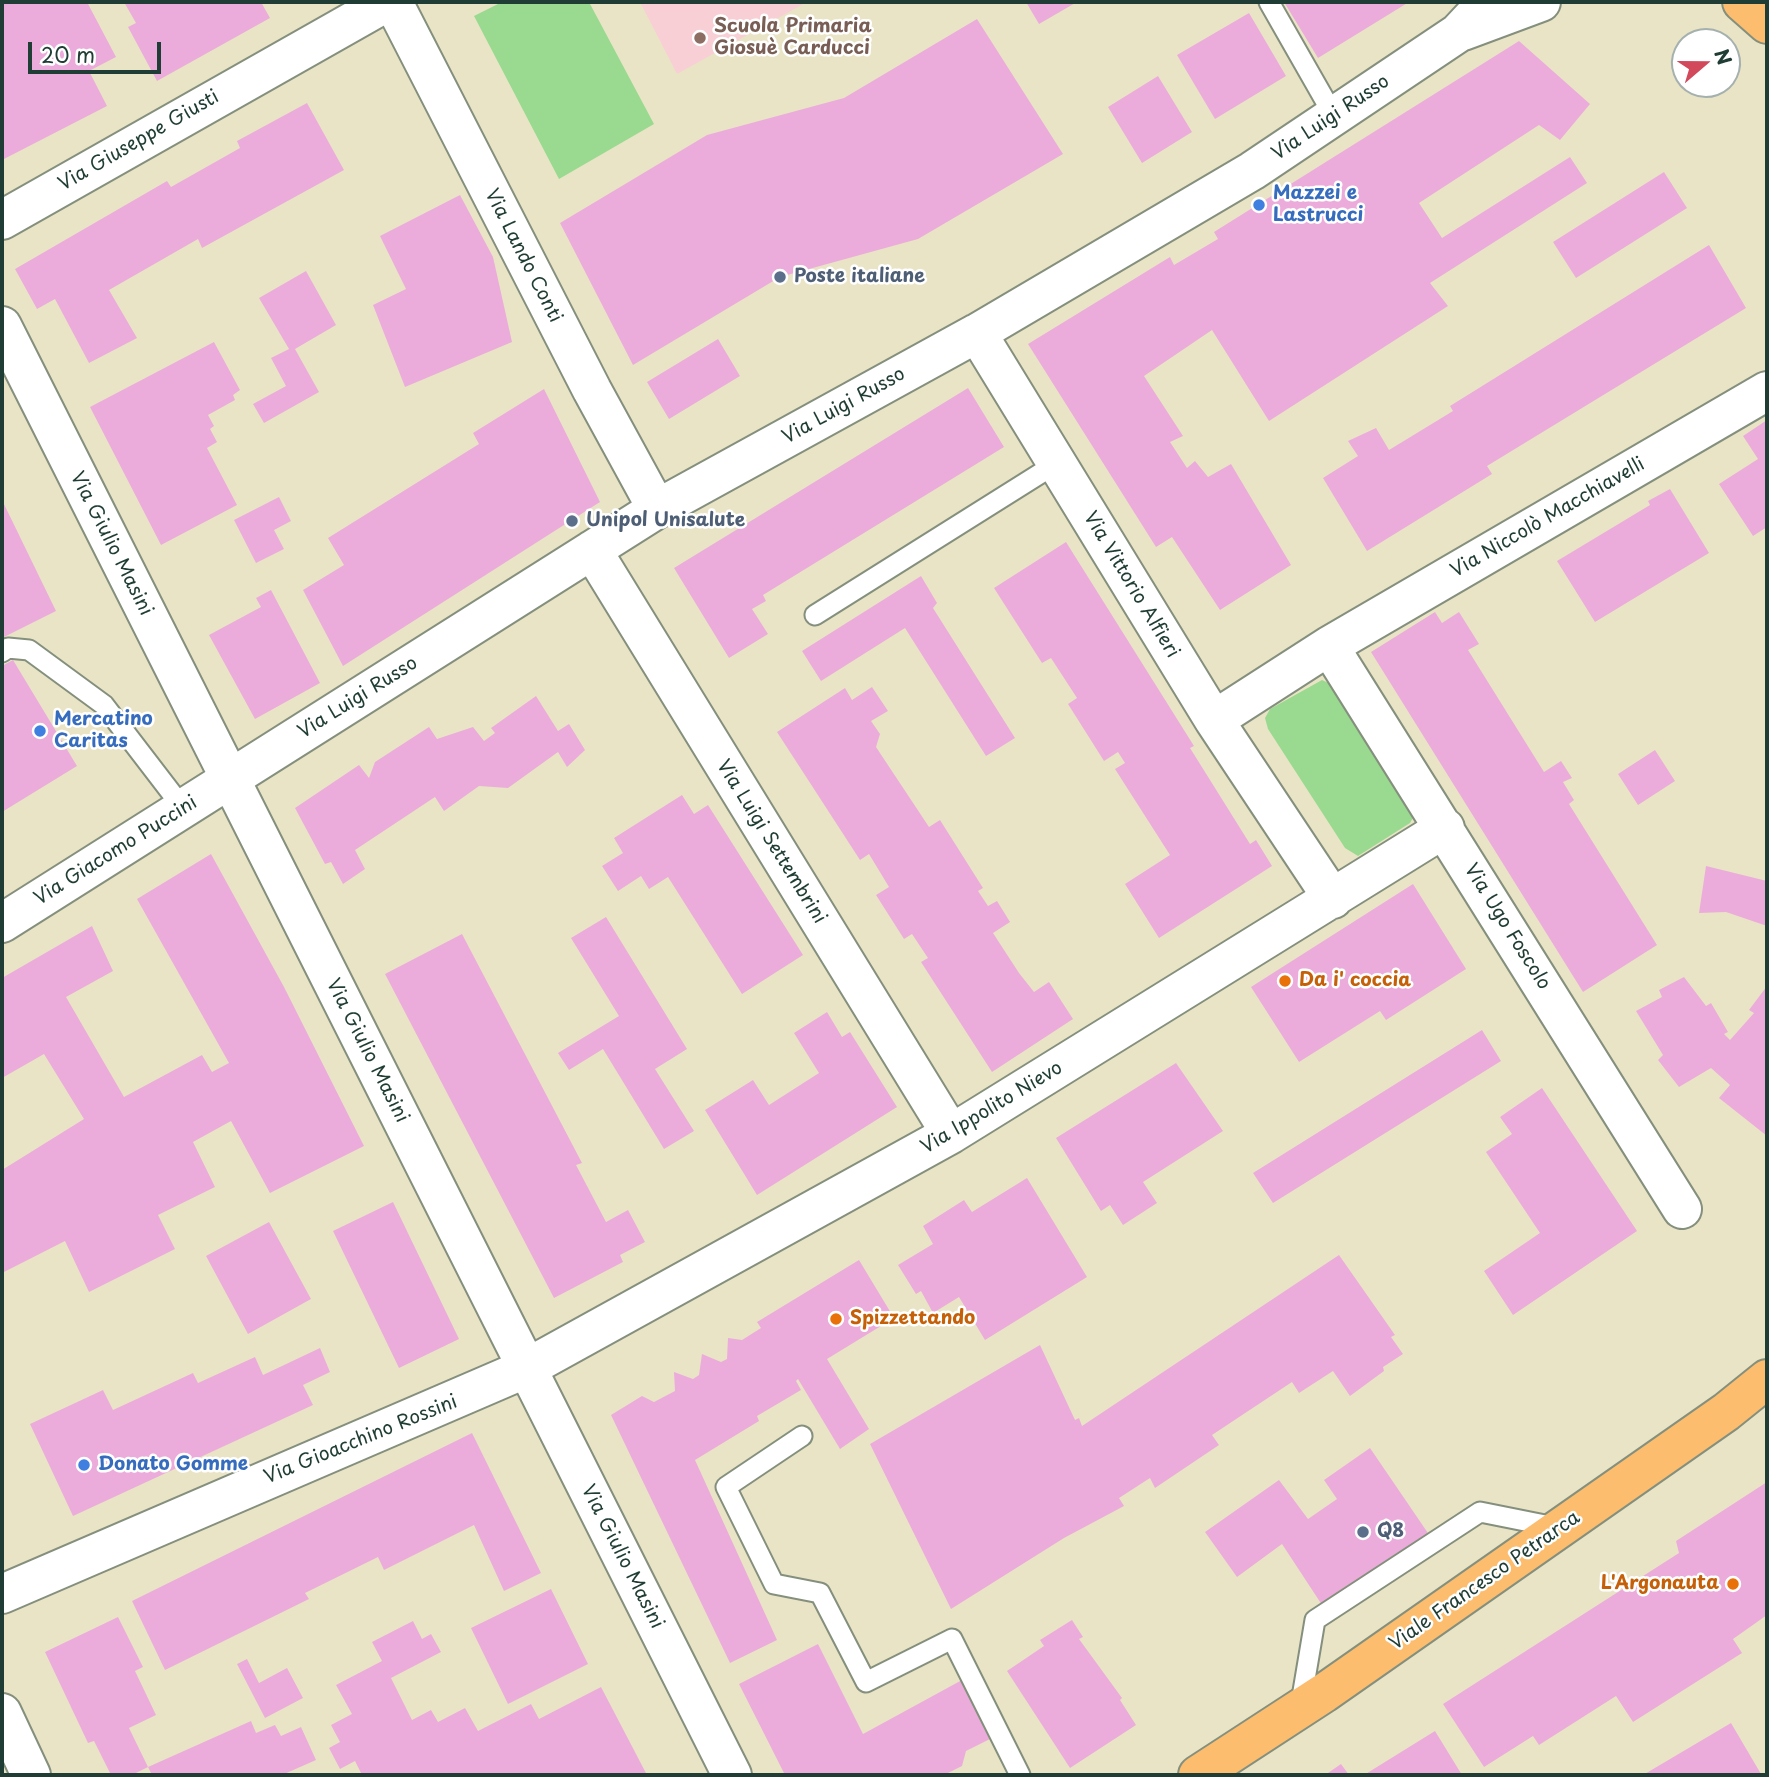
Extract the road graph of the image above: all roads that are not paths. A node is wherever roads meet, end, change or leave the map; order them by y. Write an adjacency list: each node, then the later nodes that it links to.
1 (387, 2): 10 (street, Via Giuseppe Giusti)
2 (393, 2): 15 (street, Via Lando Conti)
3 (1269, 2): 9 (lane)
4 (1487, 2): 8 (street, Via Luigi Russo)
5 (1541, 2): 8 (street, Via Luigi Russo)
6 (1742, 2): 7 (main road)
7 (1767, 24)
8 (1458, 33): 9 (street, Via Luigi Russo)
9 (1334, 116): 12 (street, Via Luigi Russo)
10 (2, 220)
11 (2, 326): 21 (street, Via Giulio Masini)
12 (977, 333): 14 (street, Via Vittorio Alfieri); 15 (street, Via Luigi Russo)
13 (1767, 391): 18 (street, Via Niccolò Macchiavelli)
14 (1057, 463): 17 (lane); 20 (street, Via Vittorio Alfieri)
15 (657, 509): 16 (street, Via Luigi Russo)
16 (592, 550): 21 (street, Via Luigi Russo); 26 (street, Via Luigi Settembrini)
17 (815, 615)
18 (1329, 646): 20 (street); 23 (street, Via Ugo Foscolo)
19 (2, 652): 22 (lane)
20 (1214, 720): 24 (street, Via Vittorio Alfieri)
21 (230, 779): 22 (street, Via Giacomo Puccini); 28 (street, Via Giulio Masini)
22 (183, 808): 25 (street, Via Giacomo Puccini)
23 (1445, 828): 24 (street, Via Ippolito Nievo); 27 (street, Via Ugo Foscolo)
24 (1333, 899): 26 (street, Via Ippolito Nievo)
25 (2, 923)
26 (951, 1134): 28 (street, Via Ippolito Nievo)
27 (1682, 1209)
28 (527, 1368): 32 (street, Via Gioacchino Rossini); 36 (street, Via Giulio Masini)
29 (1767, 1380): 31 (main road, Viale Francesco Petrarca)
30 (802, 1436): 37 (lane)
31 (1561, 1528): 33 (main road, Viale Francesco Petrarca); 33 (lane)
32 (2, 1594)
33 (1300, 1709): 38 (main road, Viale Francesco Petrarca)
34 (2, 1713): 35 (street)
35 (31, 1775)
36 (732, 1775)
37 (1020, 1775)
38 (1198, 1775)

